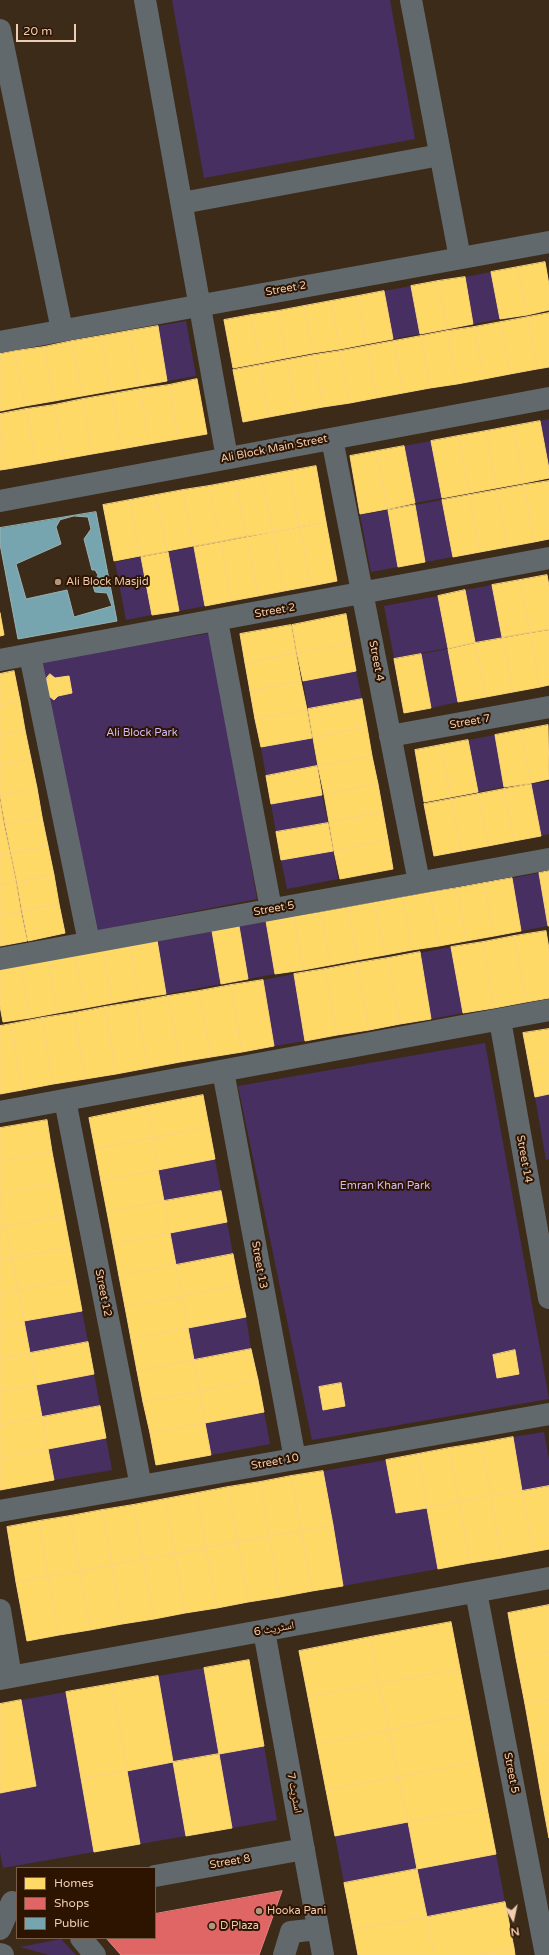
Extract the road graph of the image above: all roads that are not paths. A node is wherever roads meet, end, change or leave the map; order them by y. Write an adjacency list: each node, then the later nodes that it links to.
1 (145, 0): 5 (street)
2 (411, 0): 4 (street)
3 (0, 30): 9 (street)
4 (440, 155): 5 (street); 7 (street)
5 (182, 202): 8 (street)
6 (549, 242): 7 (street, Street 2)
7 (460, 258): 8 (street, Street 2)
8 (201, 304): 9 (street, Street 2); 13 (street)
9 (62, 330): 10 (street, Street 2)
10 (0, 342)
11 (549, 398): 12 (street, Ali Block Main Street)
12 (332, 439): 13 (street, Ali Block Main Street); 16 (street, Street 4)
13 (227, 458): 14 (street, Ali Block Main Street)
14 (0, 501)
15 (549, 558): 16 (street, Street 2)
16 (363, 594): 17 (street, Street 2); 21 (street, Street 4)
17 (216, 621): 18 (street, Street 2); 24 (street)
18 (30, 655): 19 (street, Street 2); 25 (street)
19 (0, 660)
20 (549, 707): 21 (street, Street 7)
21 (390, 736): 23 (street, Street 4)
22 (549, 859): 23 (street, Street 5)
23 (419, 882): 24 (street, Street 5)
24 (271, 909): 25 (street, Street 5)
25 (89, 942): 26 (street, Street 5)
26 (0, 958)
27 (549, 1010): 28 (street)
28 (500, 1020): 29 (street); 32 (street, Street 14)
29 (223, 1071): 30 (street); 34 (street, Street 13)
30 (65, 1100): 31 (street); 35 (street, Street 12)
31 (0, 1112)
32 (549, 1298)
33 (549, 1414): 34 (street, Street 10)
34 (295, 1459): 35 (street, Street 10)
35 (141, 1486): 36 (street, Street 10)
36 (0, 1511)
37 (549, 1578): 38 (street, اسٹریٹ 6)
38 (476, 1592): 40 (street, اسٹریٹ 6); 53 (street, Street 5)
39 (0, 1610): 41 (street)
40 (264, 1631): 41 (street, اسٹریٹ 6); 42 (street, اسٹریٹ 7)
41 (6, 1678)
42 (304, 1849): 43 (street, Street 8); 46 (street, اسٹریٹ 7)
43 (156, 1876)
44 (10, 1903): 45 (street)
45 (0, 1929)
46 (318, 1929): 51 (street); 52 (street, اسٹریٹ 7)
47 (82, 1939): 50 (street)
48 (0, 1954): 49 (street)
49 (4, 1955)
50 (95, 1955)
51 (284, 1955)
52 (323, 1955)
53 (546, 1955)

